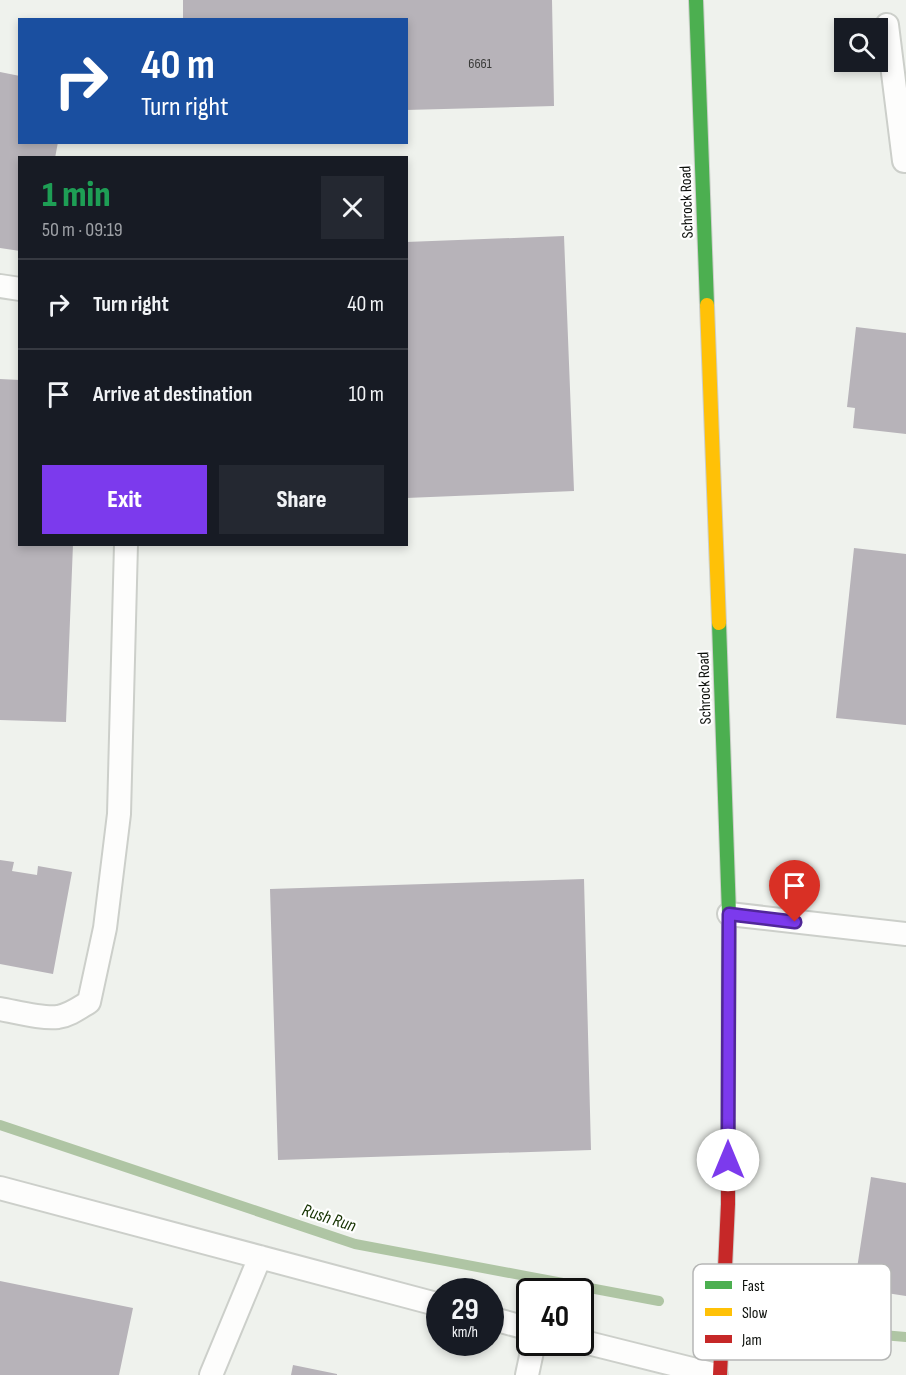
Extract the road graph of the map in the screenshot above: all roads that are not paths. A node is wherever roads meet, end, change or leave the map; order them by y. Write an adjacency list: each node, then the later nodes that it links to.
1 (696, 0): 7 (street, Schrock Road)
2 (888, 33): 3 (lane)
3 (906, 161)
4 (0, 286): 5 (lane)
5 (18, 289)
6 (126, 546): 9 (lane)
7 (729, 914): 8 (lane); 12 (street, Schrock Road)
8 (906, 934)
9 (0, 1010)
10 (0, 1188): 11 (lane)
11 (260, 1257): 13 (lane); 17 (lane)
12 (724, 1264)
13 (426, 1301)
14 (594, 1344): 19 (lane)
15 (531, 1356): 18 (lane)
16 (719, 1360): 19 (street, Schrock Road)
17 (211, 1375)
18 (527, 1375)
19 (718, 1375)

